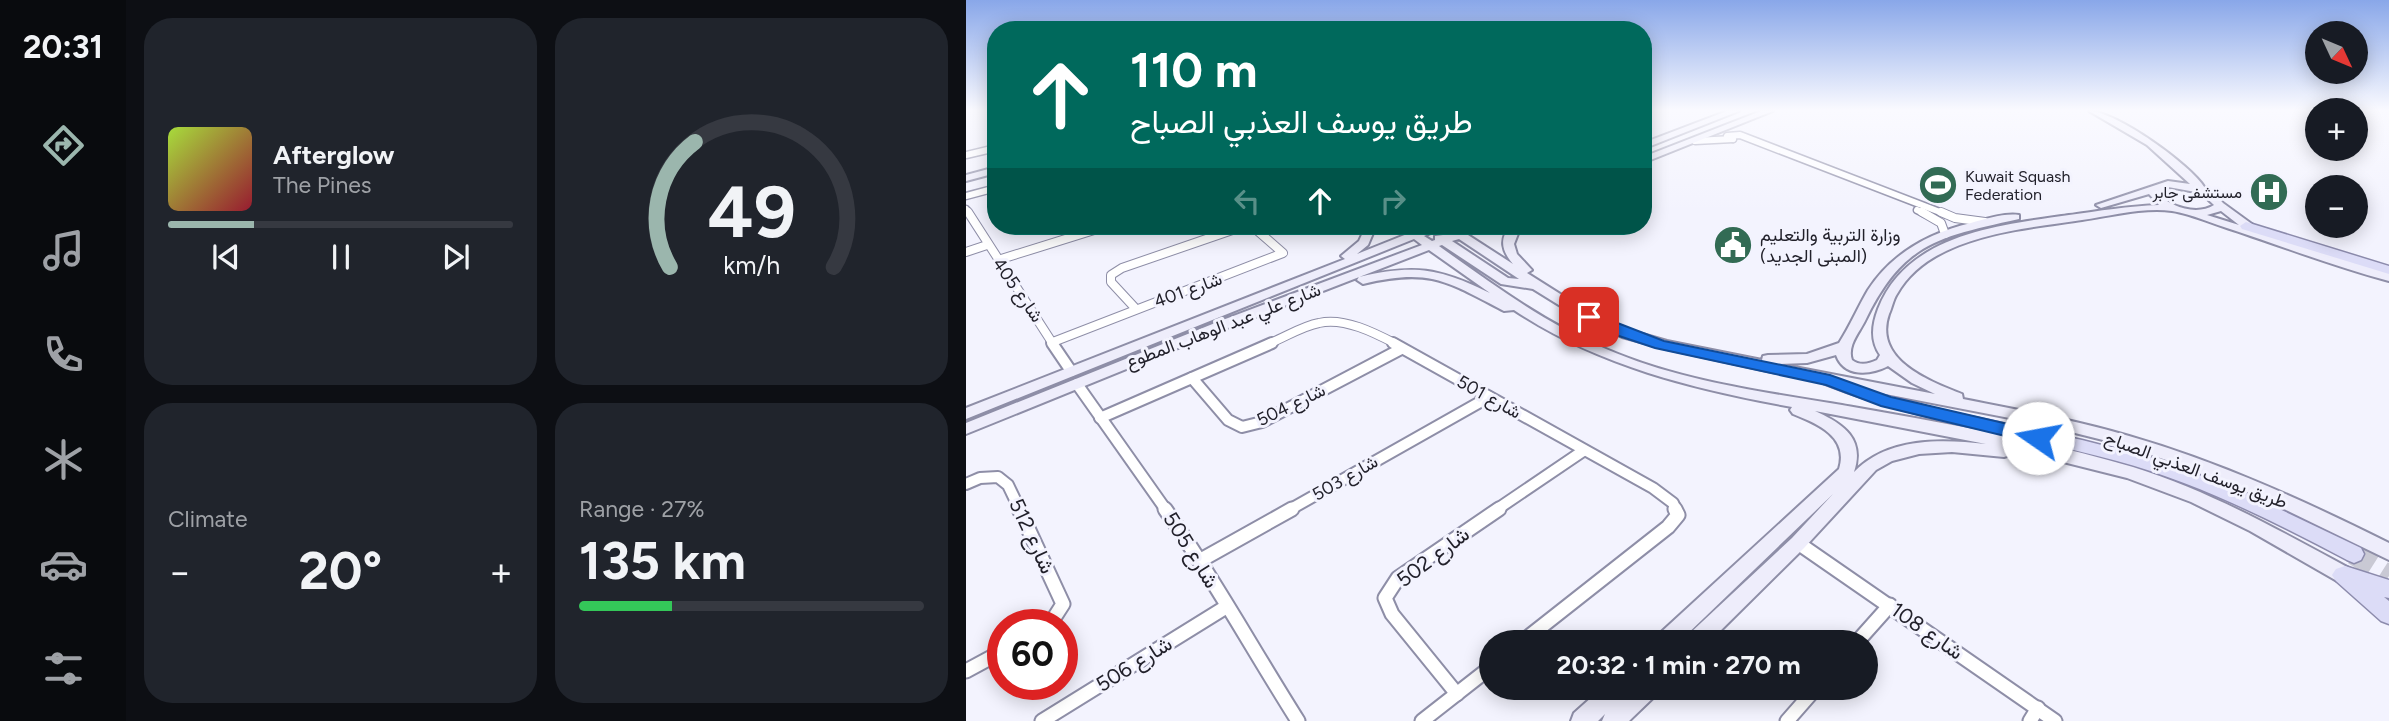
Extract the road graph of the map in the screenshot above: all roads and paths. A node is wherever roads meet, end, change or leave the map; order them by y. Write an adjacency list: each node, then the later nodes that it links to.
1 (1685, 145): 8 (street)
2 (1747, 145): 22 (street)
3 (1766, 145): 19 (street)
4 (2140, 145): 11 (street)
5 (2152, 145): 14 (street)
6 (987, 150): 7 (street)
7 (966, 155)
8 (1652, 157)
9 (987, 170): 10 (street)
10 (966, 176)
11 (2168, 184): 12 (street); 14 (street)
12 (2153, 189): 18 (street); 20 (street)
13 (987, 190): 15 (street)
14 (2207, 192): 16 (street)
15 (966, 196)
16 (2220, 205): 18 (street); 21 (street)
17 (966, 209): 33 (street, شارع 405)
18 (2176, 209): 32 (street); 47 (street)
19 (1955, 218): 20 (street); 22 (street)
20 (1985, 222): 22 (street)
21 (2246, 226): 32 (street); 36 (main road)
22 (1943, 229): 44 (street)
23 (1078, 235): 35 (street)
24 (1218, 235): 40 (street)
25 (1262, 235): 40 (street, شارع 401)
26 (1367, 235): 38 (street)
27 (1432, 235): 38 (street, شارع علي عبد الوهاب المطوع)
28 (1433, 235): 42 (street, شارع علي عبد الوهاب المطوع)
29 (1440, 235): 41 (street, طريق يوسف العذبي الصباح)
30 (1441, 235): 39 (street, طريق يوسف العذبي الصباح)
31 (1509, 235): 39 (street)
32 (2288, 245): 37 (street)
33 (987, 246): 34 (street); 35 (street, شارع 405)
34 (966, 252)
35 (998, 260): 43 (street, شارع 405)
36 (2389, 270)
37 (2389, 277)
38 (1256, 297): 48 (street, شارع علي عبد الوهاب المطوع)
39 (1564, 302): 46 (street, طريق يوسف العذبي الصباح)
40 (1136, 309): 43 (street, شارع 401)
41 (1536, 317): 42 (street); 51 (street, طريق يوسف العذبي الصباح)
42 (1225, 324): 48 (street, شارع علي عبد الوهاب المطوع)
43 (1054, 342): 48 (street, شارع 405)
44 (1844, 346): 46 (street); 47 (street)
45 (1402, 349): 49 (street, شارع 501); 49 (street, شارع 504); 52 (street, شارع 501)
46 (1702, 351): 50 (street, طريق يوسف العذبي الصباح)
47 (1886, 356): 53 (street)
48 (1074, 377): 54 (street, شارع علي عبد الوهاب المطوع); 55 (street, شارع 505); 56 (street, شارع علي عبد الوهاب المطوع)
49 (1192, 378): 55 (street, شارع 501)
50 (1830, 380): 53 (street, طريق يوسف العذبي الصباح); 64 (main road)
51 (1732, 392): 57 (street, طريق يوسف العذبي الصباح); 59 (street)
52 (1489, 397): 58 (street, شارع 501); 65 (street, شارع 503)
53 (1991, 410): 63 (street, طريق يوسف العذبي الصباح)
54 (966, 414)
55 (1100, 418): 65 (street, شارع 505)
56 (966, 429)
57 (2017, 446): 60 (street); 66 (street, طريق يوسف العذبي الصباح)
58 (1583, 451): 73 (street, شارع 501); 80 (street, شارع 502)
59 (1851, 455): 60 (street); 74 (street)
60 (1870, 466): 62 (street)
61 (966, 484): 71 (street, شارع 512)
62 (1798, 543): 69 (street, شارع 108); 75 (street)
63 (2389, 552)
64 (2354, 554)
65 (1201, 560): 70 (street, شارع 505)
66 (2343, 575): 67 (main road); 68 (street, طريق يوسف العذبي الصباح); 72 (main road)
67 (2389, 589)
68 (2389, 600)
69 (1890, 605): 76 (street); 84 (street, شارع 108)
70 (1226, 607): 86 (street, شارع 506); 87 (street, شارع 505)
71 (1060, 609)
72 (2389, 614)
73 (1537, 630)
74 (1678, 630)
75 (1707, 630)
76 (1868, 630)
77 (987, 660): 78 (street)
78 (966, 671)
79 (1479, 677): 80 (street)
80 (1457, 694): 88 (street)
81 (1610, 700): 85 (street)
82 (1628, 700): 85 (street)
83 (1805, 700): 89 (street)
84 (2034, 715): 90 (street, شارع 108)
85 (1599, 718)
86 (1042, 721)
87 (1298, 721)
88 (1422, 721)
89 (1787, 721)
90 (2055, 721)

